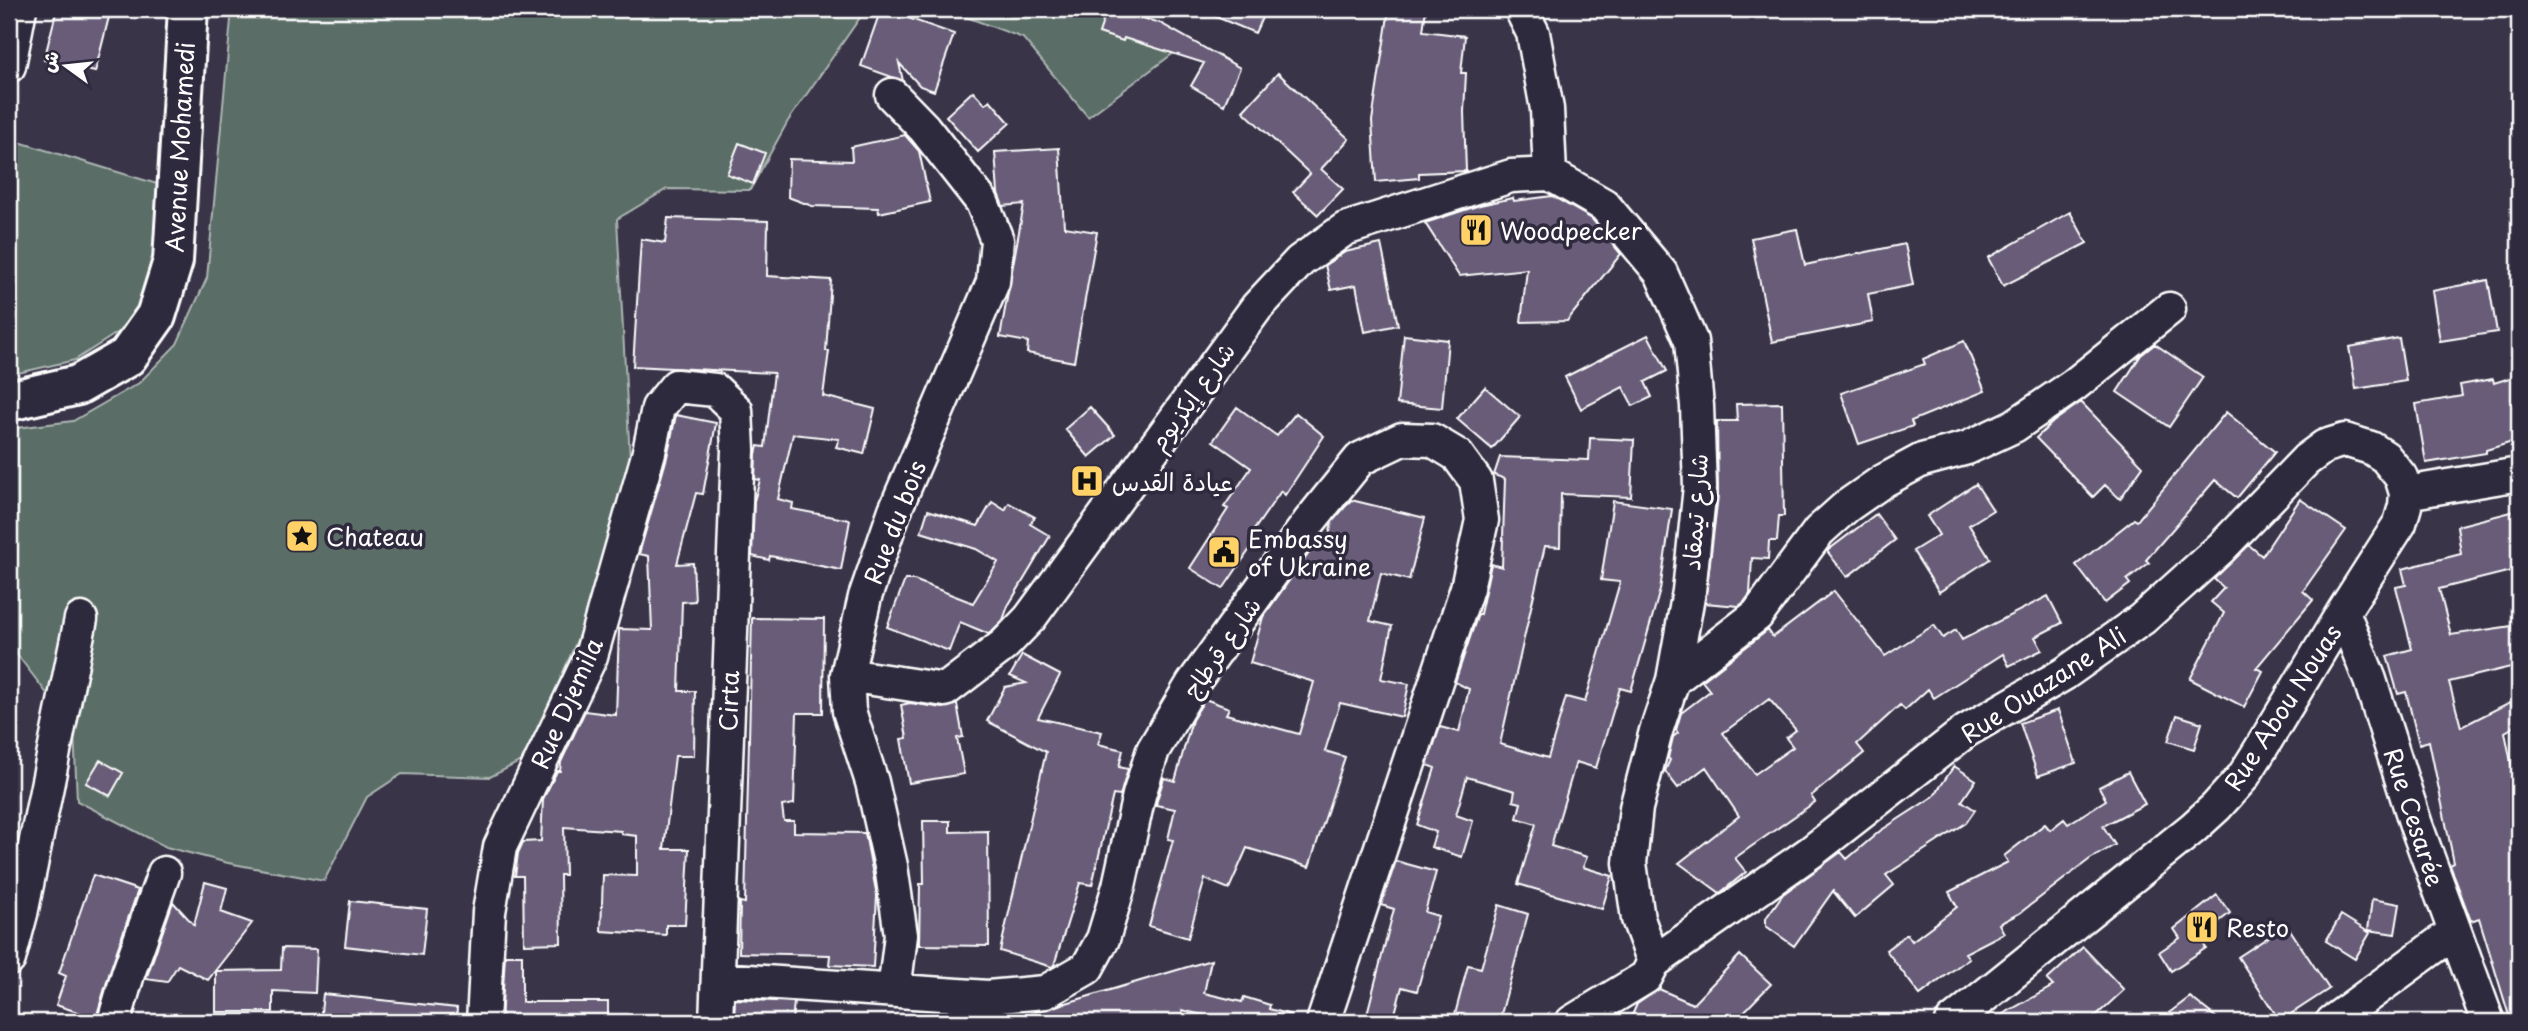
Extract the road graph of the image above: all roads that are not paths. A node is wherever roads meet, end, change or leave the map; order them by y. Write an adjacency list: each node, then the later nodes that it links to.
1 (20, 9): 4 (street)
2 (188, 9): 9 (main road, Avenue Mohamedi)
3 (1521, 9): 6 (street)
4 (9, 66)
5 (892, 95): 14 (street, Rue du bois)
6 (1550, 174): 14 (street, شارع إيكزيوم); 15 (street, شارع تيمقاد)
7 (2169, 309): 15 (street)
8 (715, 390): 20 (street, Cirta); 23 (street, Rue Djemila)
9 (9, 401)
10 (2519, 474): 11 (street)
11 (2406, 493): 12 (street, Rue Abou Nouas); 19 (street, Rue Ouazane Ali)
12 (2343, 612): 17 (street, Rue Cesarée); 27 (street, Rue Abou Nouas)
13 (81, 619): 18 (street)
14 (847, 675): 21 (street, Rue du bois)
15 (1673, 680): 19 (street, شارع تيمقاد)
16 (164, 873): 22 (street)
17 (2453, 933): 28 (street); 29 (street, Rue Cesarée)
18 (9, 959)
19 (1654, 962): 26 (street)
20 (718, 979): 21 (street, شارع قرطاج); 24 (street, Cirta)
21 (894, 991): 25 (street, شارع قرطاج)
22 (114, 1022)
23 (483, 1022)
24 (716, 1022)
25 (1323, 1022)
26 (1572, 1022)
27 (1952, 1022)
28 (2332, 1022)
29 (2488, 1022)

